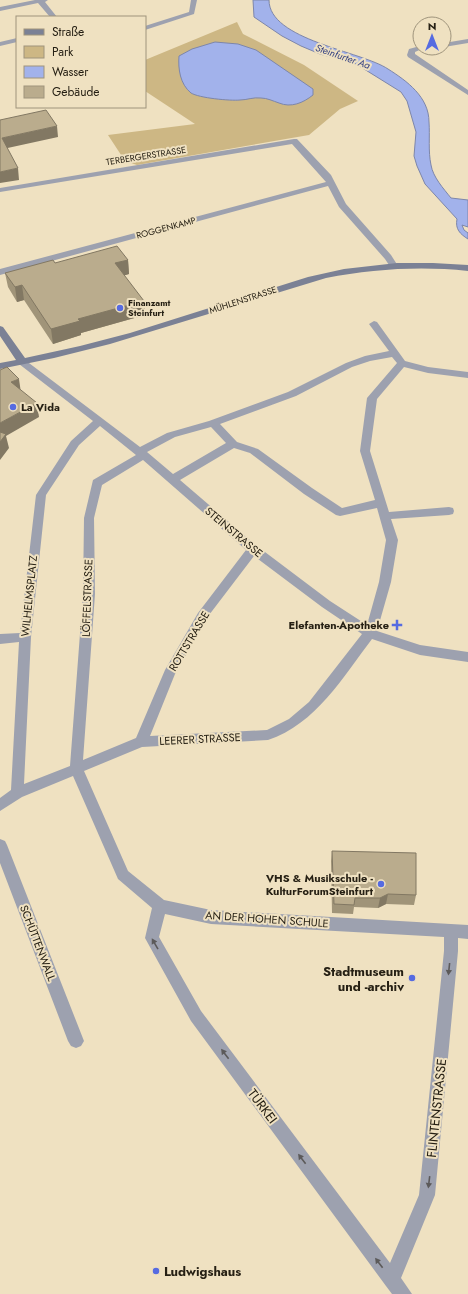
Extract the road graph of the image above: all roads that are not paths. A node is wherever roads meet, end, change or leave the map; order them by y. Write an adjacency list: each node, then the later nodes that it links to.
1 (194, 0): 5 (street)
2 (42, 1): 3 (street); 4 (street)
3 (0, 9)
4 (53, 16)
5 (146, 28)
6 (16, 40): 8 (street)
7 (468, 41): 9 (street)
8 (0, 44)
9 (452, 44)
10 (413, 56): 11 (street)
11 (468, 93)
12 (331, 183): 13 (street, TERBERGERSTRASSE); 14 (street); 16 (street, ROGGENKAMP)
13 (0, 190)
14 (394, 266): 15 (main road, MÜHLENSTRASSE); 20 (main road, MÜHLENSTRASSE)
15 (468, 268)
16 (0, 272)
17 (374, 324): 19 (street)
18 (0, 329): 20 (main road)
19 (399, 358): 22 (street); 24 (street, LÖFFELSTRASSE); 28 (street)
20 (22, 362): 21 (main road, MÜHLENSTRASSE); 23 (street, STEINSTRASSE)
21 (0, 366)
22 (468, 375)
23 (100, 421): 26 (street, STEINSTRASSE); 33 (street, WILHELMSPLATZ)
24 (213, 423): 25 (street); 26 (street, LÖFFELSTRASSE)
25 (233, 444): 27 (street); 28 (street)
26 (141, 454): 27 (street, STEINSTRASSE); 37 (street, LÖFFELSTRASSE)
27 (173, 479): 31 (street, STEINSTRASSE)
28 (380, 503): 30 (street)
29 (448, 511): 30 (street)
30 (386, 516): 32 (street)
31 (253, 549): 32 (street, STEINSTRASSE); 36 (street, ROTTSTRASSE)
32 (370, 633): 35 (street, STEINSTRASSE); 36 (street, LEERER STRASSE)
33 (25, 637): 34 (street); 38 (street, WILHELMSPLATZ)
34 (0, 639)
35 (468, 657)
36 (141, 742): 37 (street, LEERER STRASSE)
37 (76, 768): 38 (street, LEERER STRASSE); 41 (street, AN DER HOHEN SCHULE)
38 (17, 793): 39 (street, LEERER STRASSE)
39 (0, 805)
40 (0, 845): 44 (street, SCHÜTTENWALL)
41 (160, 906): 42 (street, AN DER HOHEN SCHULE); 45 (street, TÜRKEI, one-way to 41)
42 (451, 930): 43 (street, AN DER HOHEN SCHULE); 45 (street, FLINTENSTRASSE, one-way to 45)
43 (468, 932)
44 (76, 1041)
45 (392, 1280): 46 (street, TÜRKEI)
46 (403, 1294)

